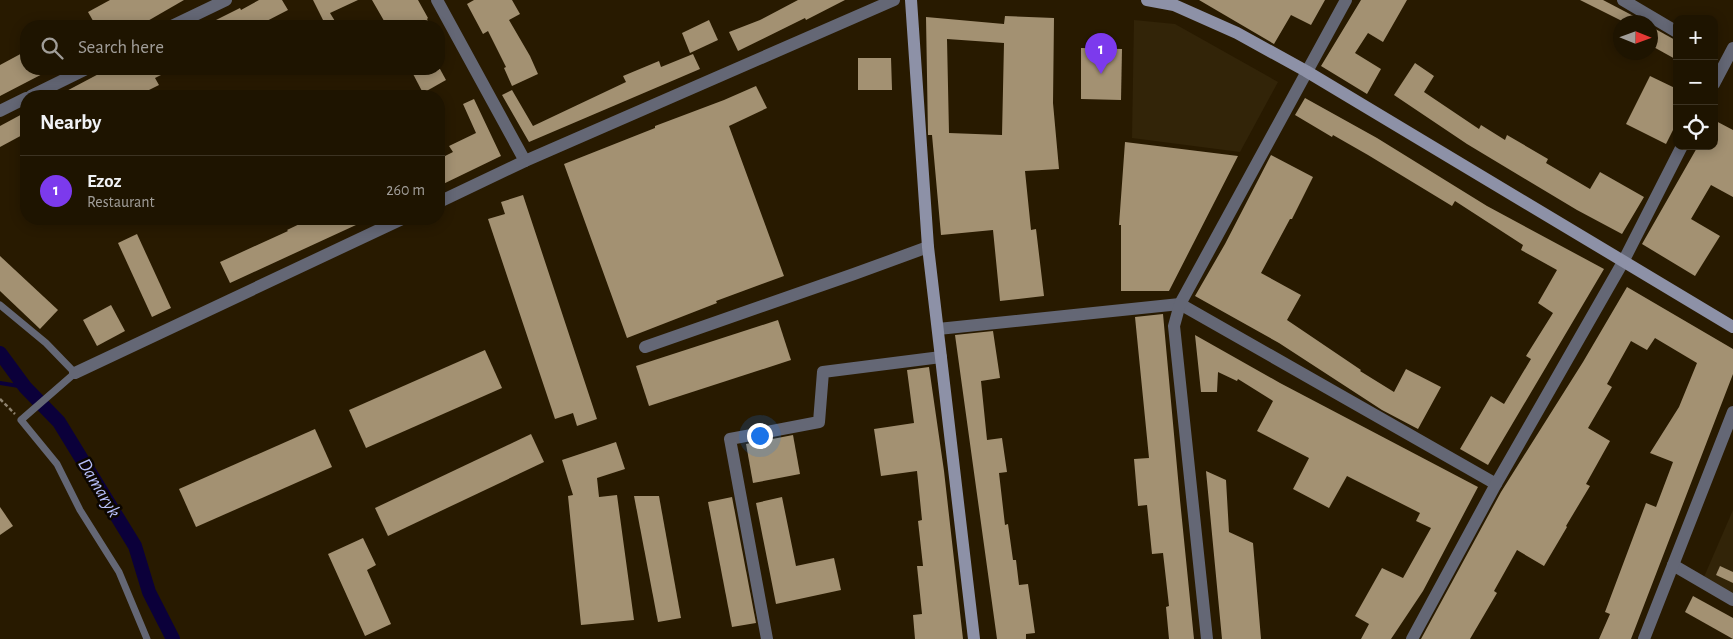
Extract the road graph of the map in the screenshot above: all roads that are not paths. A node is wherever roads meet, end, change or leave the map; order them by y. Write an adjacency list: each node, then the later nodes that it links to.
1 (226, 0): 9 (street)
2 (437, 0): 21 (street)
3 (894, 0): 21 (street)
4 (911, 0): 24 (main road)
5 (1147, 0): 8 (main road)
6 (1346, 0): 14 (street)
7 (1623, 0): 10 (street)
8 (1172, 3): 14 (main road)
9 (184, 20)
10 (1673, 30)
11 (1733, 48): 13 (street)
12 (1718, 56): 13 (street)
13 (1726, 61): 16 (street)
14 (1306, 71): 25 (main road); 26 (street)
15 (74, 75): 17 (street)
16 (1718, 76)
17 (43, 90)
18 (20, 101): 19 (street)
19 (0, 111)
20 (1680, 150): 25 (street)
21 (525, 161): 22 (street)
22 (445, 199)
23 (389, 225): 32 (street)
24 (928, 247): 29 (main road); 30 (street)
25 (1623, 262): 28 (main road); 34 (street)
26 (1180, 304): 29 (street); 34 (street); 40 (street)
27 (0, 305): 32 (lane)
28 (1733, 327)
29 (938, 329): 31 (main road)
30 (644, 347)
31 (941, 357): 38 (street); 39 (main road)
32 (75, 373): 37 (lane)
33 (1733, 412): 35 (street)
34 (1496, 484): 41 (street)
35 (1673, 565): 36 (street); 42 (street)
36 (1733, 600)
37 (147, 639)
38 (768, 639)
39 (974, 639)
40 (1207, 639)
41 (1412, 639)
42 (1644, 639)

